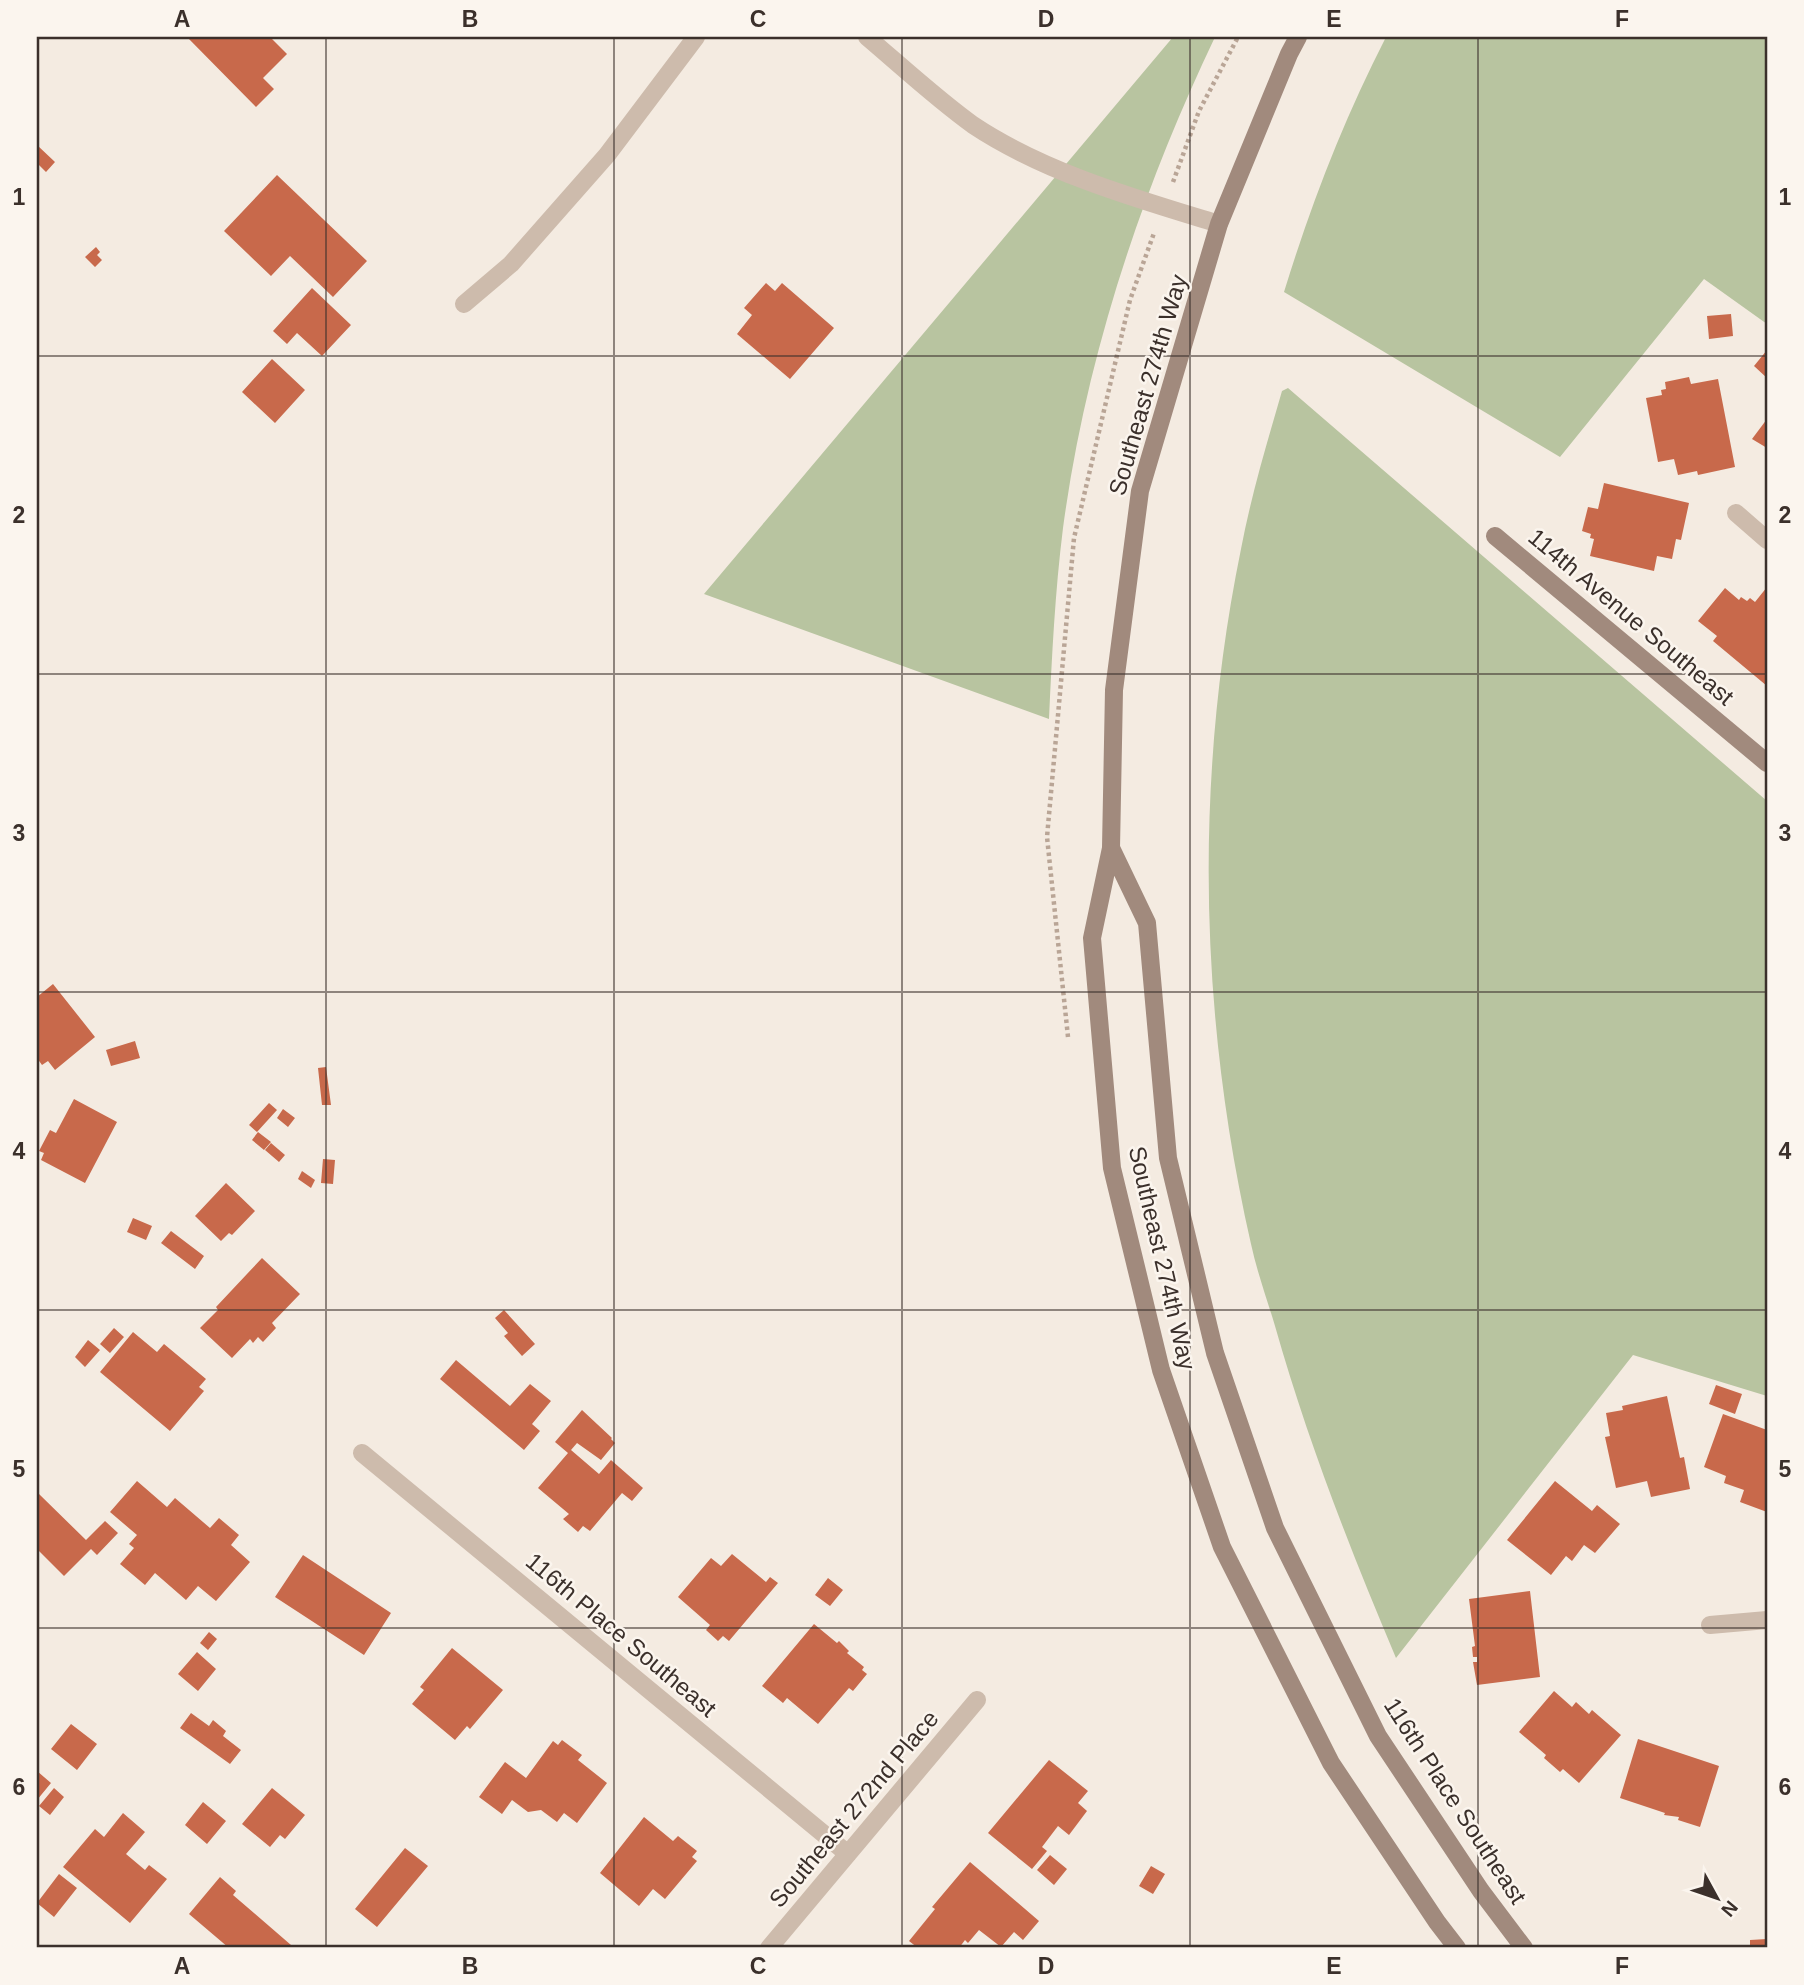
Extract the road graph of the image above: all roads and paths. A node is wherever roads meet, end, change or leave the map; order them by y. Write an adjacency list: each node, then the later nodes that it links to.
1 (696, 37): 5 (street)
2 (867, 37): 4 (street)
3 (1298, 37): 4 (main road, Southeast 274th Way)
4 (1219, 224): 10 (main road, Southeast 274th Way)
5 (464, 304)
6 (1736, 513): 8 (street)
7 (1495, 536): 9 (main road, 114th Avenue Southeast)
8 (1767, 540)
9 (1767, 763)
10 (1111, 848): 12 (main road, Southeast 274th Way); 18 (main road, Southeast 274th Way)
11 (362, 1453): 16 (street, 116th Place Southeast)
12 (1275, 1528): 19 (main road, 116th Place Southeast)
13 (1767, 1620): 14 (street)
14 (1710, 1625)
15 (977, 1700): 16 (street, Southeast 272nd Place)
16 (848, 1854): 17 (street, Southeast 272nd Place)
17 (769, 1948)
18 (1457, 1948)
19 (1524, 1948)

